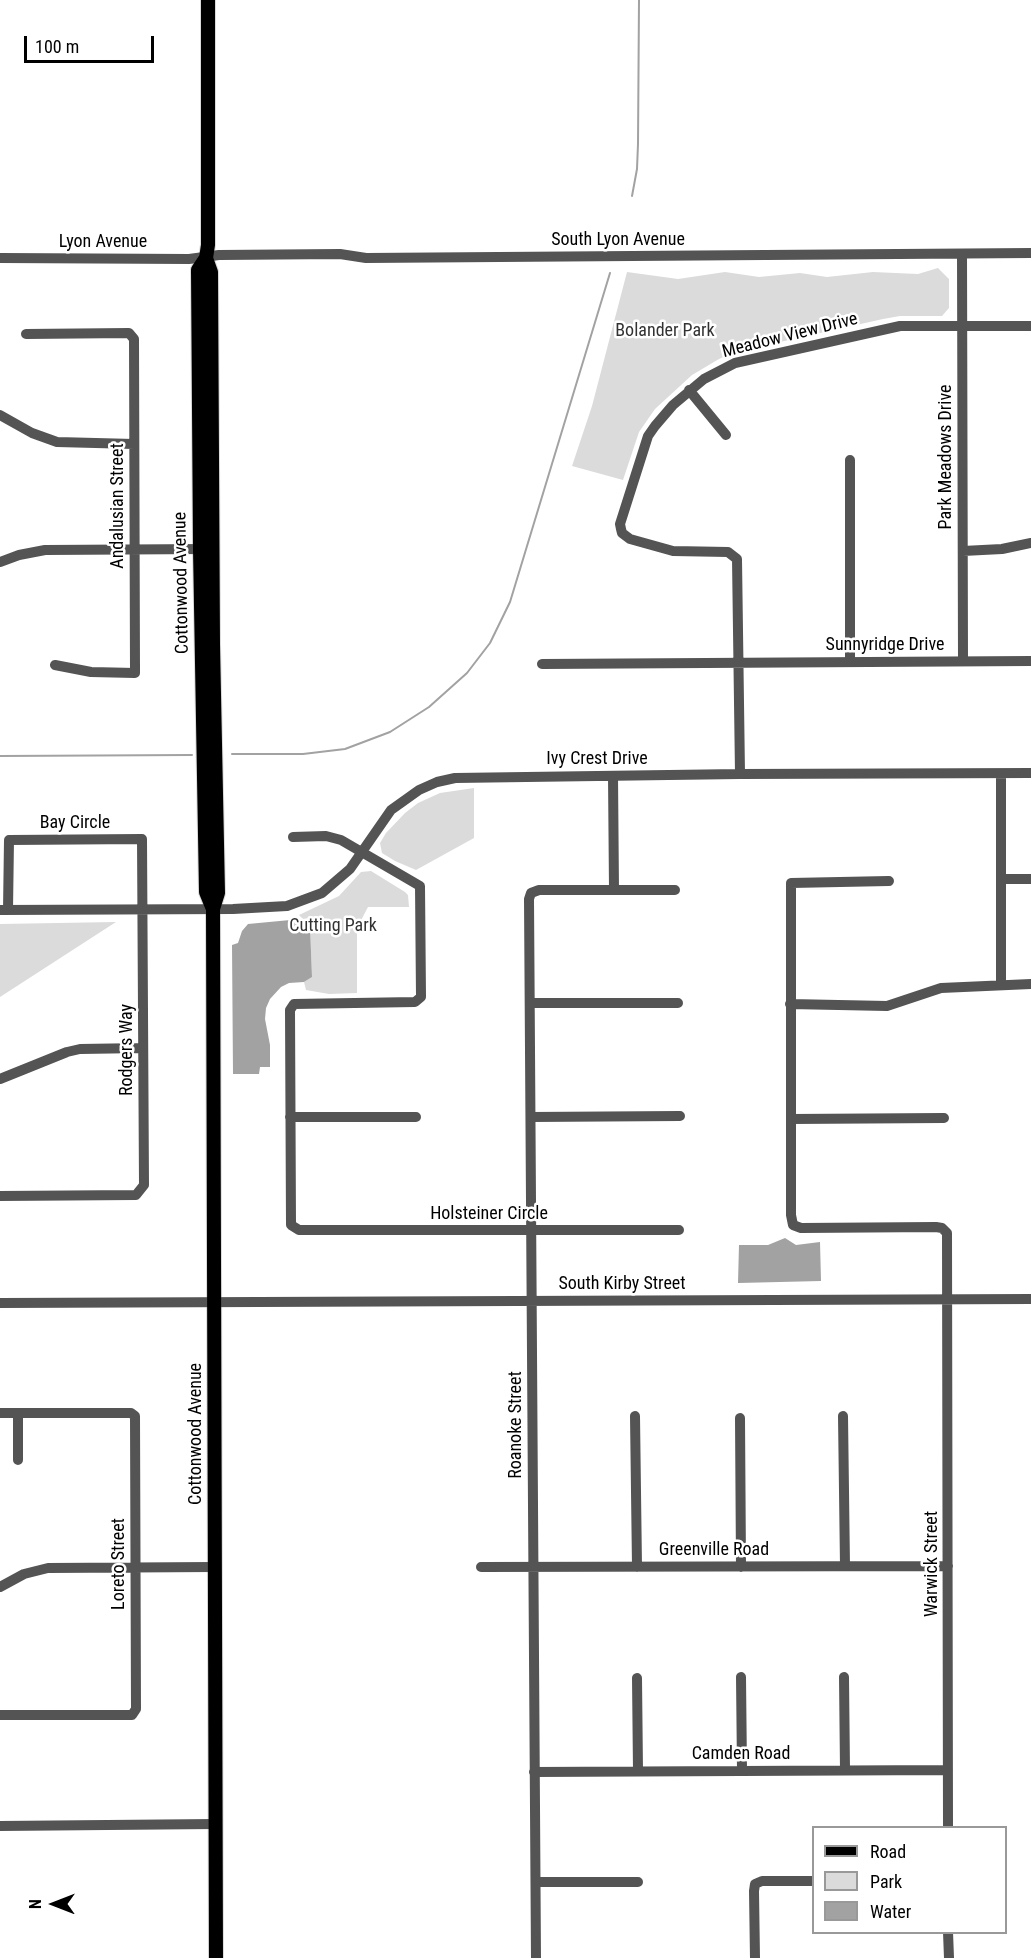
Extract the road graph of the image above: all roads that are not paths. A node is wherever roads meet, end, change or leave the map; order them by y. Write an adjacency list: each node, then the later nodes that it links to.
1 (208, 0): 5 (main road, Cottonwood Avenue)
2 (1031, 253): 3 (street, South Lyon Avenue)
3 (962, 254): 5 (street, South Lyon Avenue); 6 (street, Park Meadows Drive)
4 (0, 258): 5 (street, Lyon Avenue)
5 (206, 258): 15 (main road, Cottonwood Avenue)
6 (962, 326): 7 (street, Meadow View Drive); 9 (street, Meadow View Drive); 17 (street, Park Meadows Drive)
7 (1031, 326)
8 (26, 334): 12 (street, Andalusian Street)
9 (689, 390): 11 (street); 21 (street, Meadow View Drive)
10 (0, 415): 12 (street)
11 (726, 435)
12 (134, 444): 16 (street, Andalusian Street)
13 (850, 460): 22 (street)
14 (1031, 543): 17 (street)
15 (206, 549): 16 (street); 37 (main road, Cottonwood Avenue)
16 (135, 550): 18 (street); 24 (street, Andalusian Street)
17 (963, 551): 19 (street, Park Meadows Drive)
18 (0, 562)
19 (963, 661): 20 (street, Sunnyridge Drive); 22 (street, Sunnyridge Drive)
20 (1031, 661)
21 (740, 662): 22 (street, Sunnyridge Drive); 23 (street, Sunnyridge Drive); 26 (street)
22 (850, 662)
23 (542, 664)
24 (55, 665)
25 (1031, 773): 27 (street, Ivy Crest Drive)
26 (740, 774): 27 (street, Ivy Crest Drive); 28 (street, Ivy Crest Drive)
27 (1001, 774): 31 (street)
28 (613, 776): 30 (street, Ivy Crest Drive); 34 (street)
29 (293, 837): 30 (street)
30 (362, 852): 37 (street, Ivy Crest Drive); 47 (street)
31 (1001, 879): 32 (street); 39 (street)
32 (1031, 879)
33 (889, 881): 43 (street)
34 (614, 890): 35 (street); 41 (street, Roanoke Street)
35 (675, 890)
36 (142, 909): 37 (street, Ivy Crest Drive); 38 (street, Ivy Crest Drive); 38 (street, Bay Circle); 44 (street, Rodgers Way)
37 (213, 909): 58 (main road, Cottonwood Avenue)
38 (4, 910)
39 (1001, 984): 40 (street); 43 (street)
40 (1031, 984)
41 (530, 1003): 42 (street); 49 (street, Roanoke Street)
42 (678, 1003)
43 (790, 1004): 51 (street)
44 (143, 1048): 45 (street); 52 (street, Rodgers Way)
45 (0, 1079)
46 (680, 1116): 49 (street)
47 (290, 1117): 48 (street); 53 (street, Holsteiner Circle)
48 (416, 1117)
49 (531, 1117): 53 (street, Roanoke Street)
50 (944, 1118): 51 (street)
51 (791, 1119): 57 (street, Warwick Street)
52 (0, 1196)
53 (531, 1230): 54 (street, Holsteiner Circle); 56 (street, Roanoke Street)
54 (679, 1230)
55 (1031, 1299): 57 (street, South Kirby Street)
56 (532, 1300): 57 (street, South Kirby Street); 58 (street, South Kirby Street); 72 (street, Roanoke Street)
57 (947, 1300): 68 (street, Warwick Street)
58 (214, 1301): 59 (street, South Kirby Street); 70 (main road, Cottonwood Avenue)
59 (0, 1303)
60 (0, 1413): 61 (street)
61 (18, 1413): 65 (street); 69 (street, Loreto Street)
62 (635, 1416): 73 (street)
63 (843, 1416): 67 (street)
64 (740, 1418): 66 (street)
65 (18, 1460)
66 (741, 1566): 67 (street, Greenville Road); 73 (street, Greenville Road)
67 (845, 1566): 68 (street, Greenville Road)
68 (948, 1566): 81 (street, Warwick Street)
69 (136, 1567): 70 (street); 74 (street); 78 (street, Loreto Street)
70 (214, 1567): 84 (main road, Cottonwood Avenue)
71 (481, 1567): 72 (street, Greenville Road)
72 (533, 1567): 73 (street, Greenville Road); 83 (street, Roanoke Street)
73 (637, 1567)
74 (0, 1587)
75 (741, 1677): 79 (street)
76 (844, 1677): 80 (street)
77 (637, 1678): 82 (street)
78 (0, 1715)
79 (742, 1770): 80 (street, Camden Road); 82 (street, Camden Road)
80 (845, 1770): 81 (street, Camden Road)
81 (948, 1770): 86 (street, Warwick Street)
82 (638, 1771): 83 (street, Camden Road)
83 (534, 1772): 88 (street, Roanoke Street)
84 (215, 1824): 85 (street); 91 (main road, Cottonwood Avenue)
85 (0, 1826)
86 (948, 1826)
87 (812, 1881): 93 (street)
88 (536, 1882): 89 (street); 92 (street, Roanoke Street)
89 (638, 1882)
90 (948, 1934): 94 (street)
91 (216, 1958)
92 (536, 1958)
93 (755, 1958)
94 (949, 1958)

